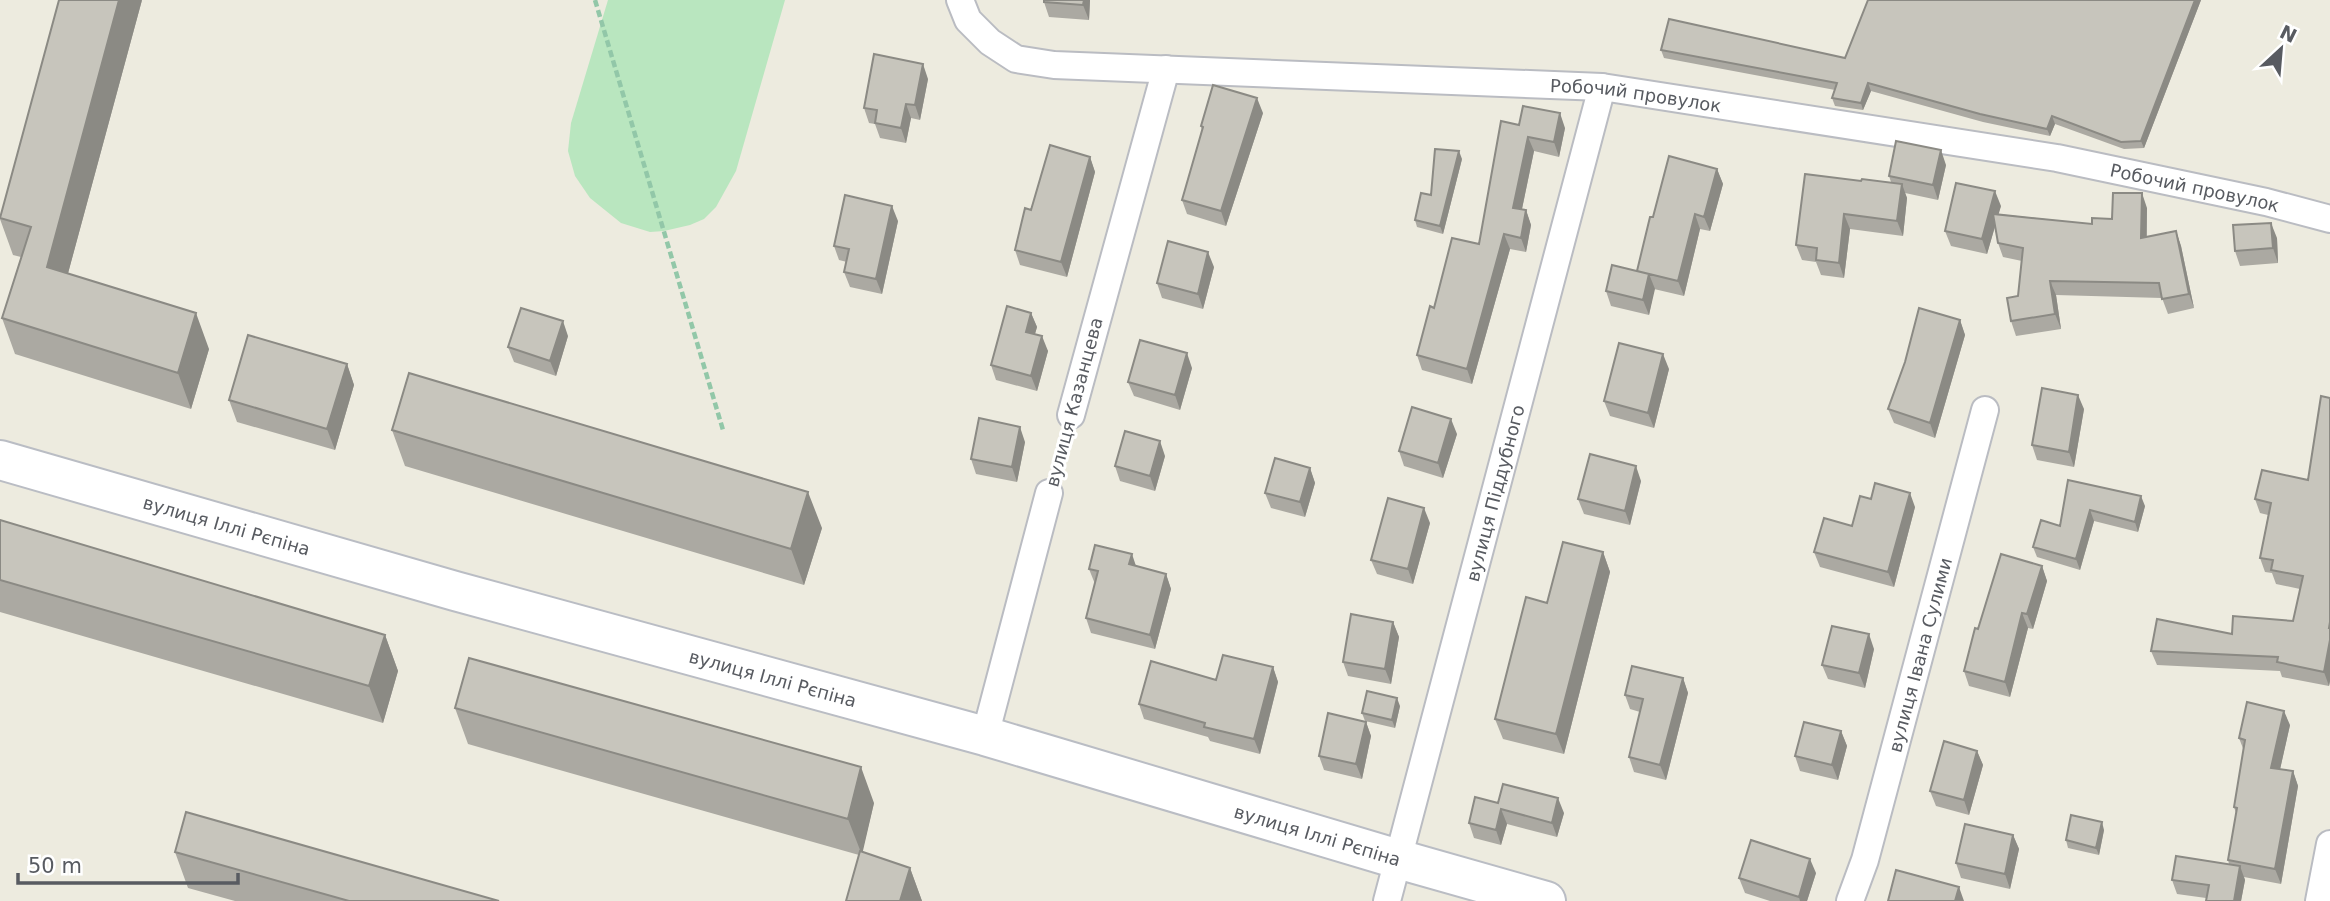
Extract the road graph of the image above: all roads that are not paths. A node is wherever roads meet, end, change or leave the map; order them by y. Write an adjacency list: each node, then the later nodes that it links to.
1 (960, 0): 2 (street, Робочий провулок)
2 (1166, 69): 3 (street, Робочий провулок); 6 (street, вулиця Казанцева)
3 (1602, 87): 4 (street, Робочий провулок); 11 (street, вулиця Піддубного)
4 (2330, 219)
5 (1985, 410): 14 (street, вулиця Івана Сулими)
6 (1070, 415)
7 (0, 460): 9 (street, вулиця Іллі Рєпіна)
8 (1049, 494): 9 (street, вулиця Казанцева)
9 (985, 736): 11 (street, вулиця Іллі Рєпіна)
10 (2330, 844): 15 (street)
11 (1398, 859): 12 (street, вулиця Піддубного); 13 (street, вулиця Іллі Рєпіна)
12 (1387, 901)
13 (1546, 901)
14 (1850, 901)
15 (2319, 901)

